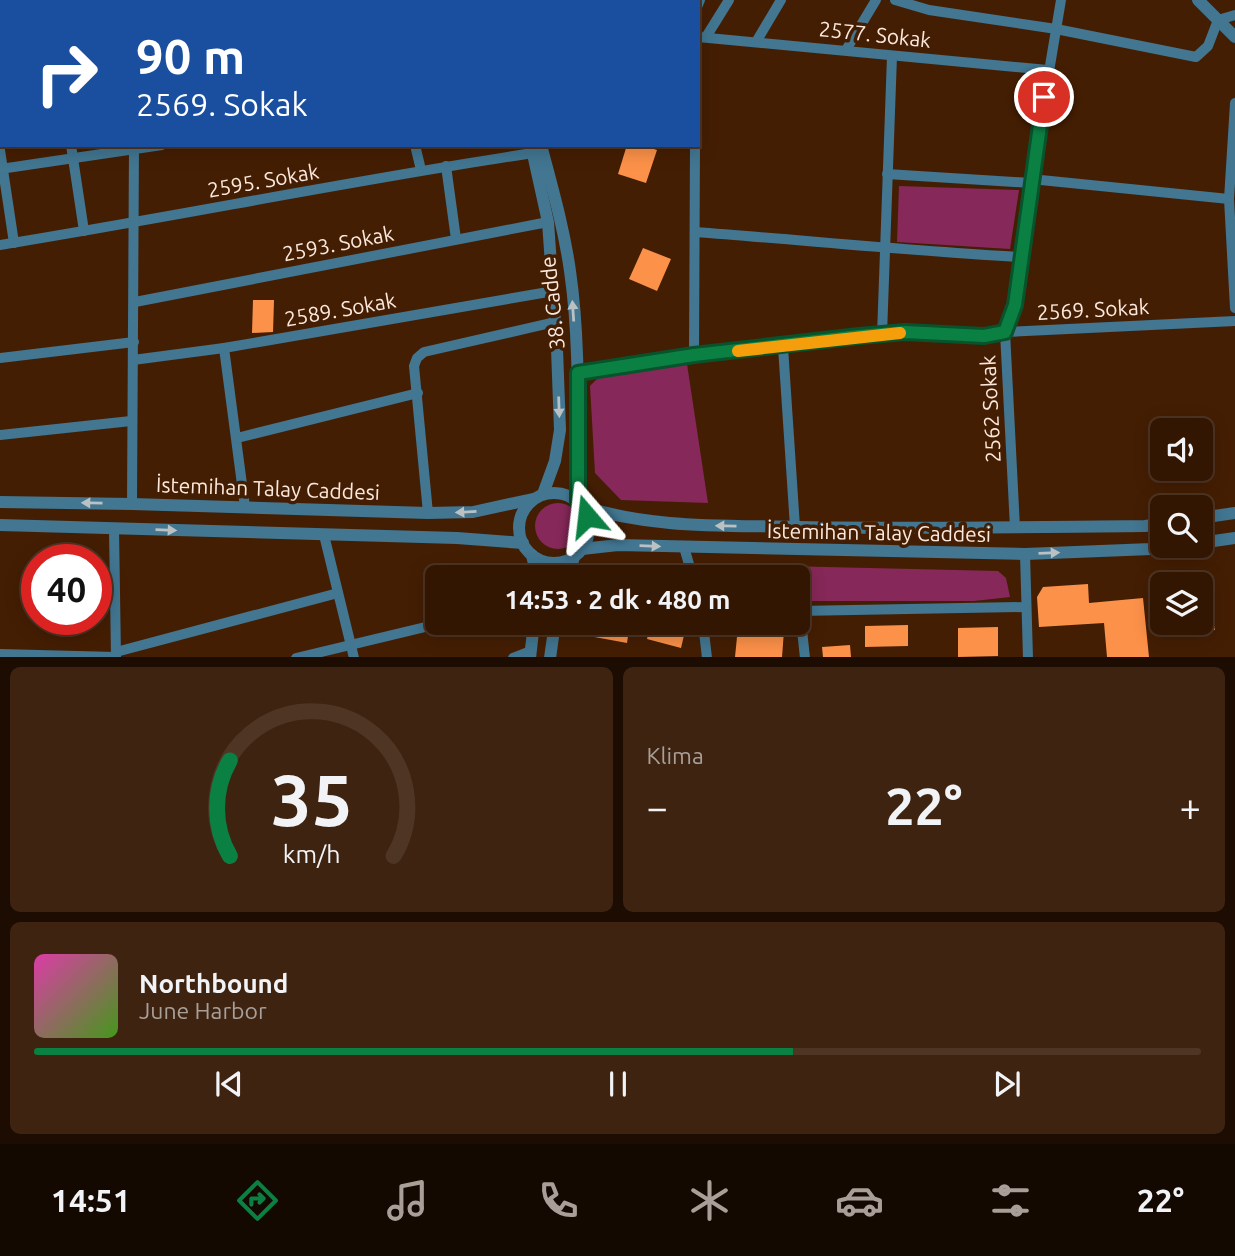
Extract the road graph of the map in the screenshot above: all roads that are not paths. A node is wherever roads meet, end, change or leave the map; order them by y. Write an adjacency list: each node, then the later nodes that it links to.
1 (729, 0): 10 (street)
2 (781, 0): 12 (street)
3 (876, 0): 13 (street)
4 (895, 0): 9 (street)
5 (1062, 0): 9 (street, 2562 Sokak)
6 (1198, 0): 8 (street)
7 (1235, 15): 8 (street)
8 (1218, 20): 9 (street); 11 (street)
9 (1056, 29): 15 (street, 2562 Sokak)
10 (702, 37): 12 (street, 2577. Sokak)
11 (1235, 37)
12 (756, 42): 13 (street, 2577. Sokak)
13 (846, 50): 14 (street, 2577. Sokak)
14 (892, 56): 15 (street, 2577. Sokak); 27 (street)
15 (1048, 70): 28 (street, 2562 Sokak)
16 (1235, 103): 29 (street)
17 (71, 147): 23 (street)
18 (134, 147): 23 (street); 31 (street)
19 (415, 147): 26 (street)
20 (695, 147): 33 (street)
21 (535, 148): 24 (street, 2595. Sokak); 30 (street, 38. Cadde); 53 (street, 38. Cadde, one-way to 21)
22 (0, 150): 25 (street)
23 (74, 158): 25 (street); 32 (street)
24 (446, 166): 26 (street, 2595. Sokak); 34 (street)
25 (2, 169): 35 (street)
26 (421, 170): 31 (street, 2595. Sokak)
27 (887, 174): 28 (street); 38 (street)
28 (1031, 181): 29 (street); 39 (street, 2562 Sokak)
29 (1229, 199): 37 (street)
30 (548, 222): 34 (street, 2593. Sokak); 40 (street, 38. Cadde)
31 (135, 223): 32 (street, 2595. Sokak); 41 (street)
32 (85, 231): 35 (street, 2595. Sokak)
33 (695, 232): 38 (street); 50 (street)
34 (456, 239): 41 (street, 2593. Sokak)
35 (14, 243): 36 (street, 2595. Sokak)
36 (0, 245)
37 (1234, 248): 42 (street)
38 (885, 249): 39 (street); 46 (street)
39 (1020, 257): 45 (street, 2562 Sokak)
40 (554, 291): 44 (street, 38. Cadde); 49 (street, 2589. Sokak)
41 (135, 302): 47 (street)
42 (1235, 308)
43 (1235, 321): 45 (street, 2569. Sokak)
44 (555, 322): 54 (street); 58 (street, 38. Cadde, one-way to 58)
45 (1005, 332): 46 (street, 2569. Sokak); 70 (street, 2562 Sokak)
46 (882, 335): 48 (street, 2569. Sokak)
47 (134, 342): 51 (street); 52 (street)
48 (783, 347): 50 (street, 2569. Sokak); 68 (street)
49 (224, 348): 52 (street, 2589. Sokak); 57 (street)
50 (694, 355): 53 (street, 2569. Sokak)
51 (0, 358)
52 (133, 360): 55 (street)
53 (578, 373): 61 (street, 38. Cadde)
54 (418, 393): 57 (street); 63 (street)
55 (131, 421): 56 (street); 60 (street)
56 (0, 435)
57 (237, 438): 62 (street)
58 (538, 497): 61 (street); 63 (street, İstemihan Talay Caddesi, one-way to 63); 74 (street)
59 (0, 502): 60 (street, İstemihan Talay Caddesi, one-way to 59)
60 (132, 504): 62 (street, İstemihan Talay Caddesi)
61 (580, 504): 68 (street, İstemihan Talay Caddesi, one-way to 61); 77 (street)
62 (245, 507): 63 (street, İstemihan Talay Caddesi)
63 (428, 513)
64 (1235, 513): 65 (street)
65 (1213, 516)
66 (0, 525): 69 (street)
67 (1150, 525): 70 (street, İstemihan Talay Caddesi)
68 (795, 527): 70 (street, İstemihan Talay Caddesi)
69 (114, 528): 71 (street, one-way to 71); 94 (street)
70 (1015, 528)
71 (324, 535): 74 (street); 83 (street)
72 (1235, 538): 73 (street)
73 (1213, 541)
74 (523, 543): 79 (street)
75 (684, 547): 77 (street, İstemihan Talay Caddesi, one-way to 75); 78 (street, İstemihan Talay Caddesi); 82 (street)
76 (1150, 549): 78 (street, İstemihan Talay Caddesi, one-way to 76)
77 (578, 553): 79 (street); 81 (street)
78 (1025, 554): 84 (street)
79 (532, 555): 80 (street)
80 (534, 565)
81 (573, 565)
82 (689, 565)
83 (338, 593): 91 (street); 94 (street)
84 (1025, 607): 85 (street); 101 (street)
85 (810, 611)
86 (425, 627): 91 (street)
87 (532, 635): 93 (street)
88 (553, 635): 98 (street)
89 (704, 635): 99 (street)
90 (802, 635): 100 (street)
91 (351, 644): 95 (street); 96 (street)
92 (0, 653): 94 (street)
93 (530, 654): 97 (street)
94 (116, 655)
95 (296, 657)
96 (354, 657)
97 (513, 657)
98 (550, 657)
99 (707, 657)
100 (805, 657)
101 (1028, 657)

